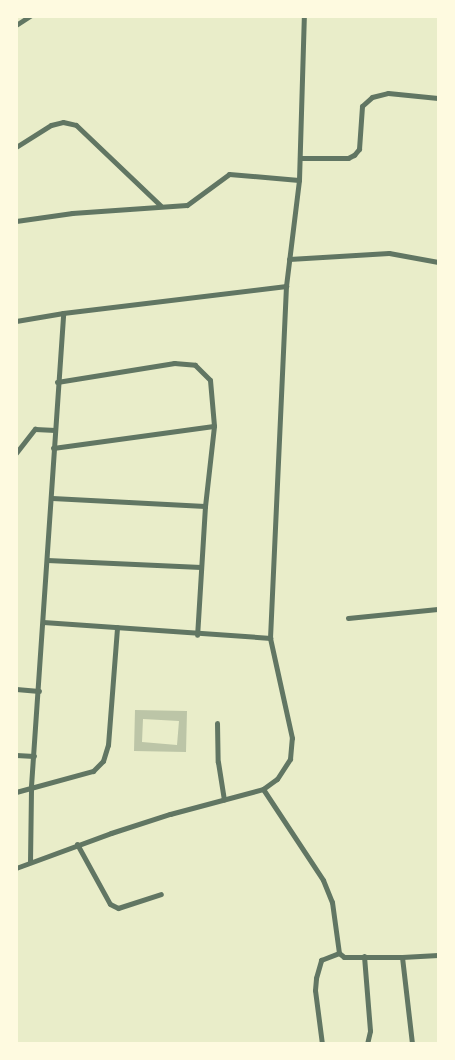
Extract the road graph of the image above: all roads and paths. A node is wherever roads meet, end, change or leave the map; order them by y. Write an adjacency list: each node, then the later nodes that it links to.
1 (30, 16): 3 (street)
2 (304, 16): 6 (street)
3 (16, 26)
4 (438, 98): 6 (street)
5 (16, 147): 8 (street)
6 (300, 158): 7 (street)
7 (299, 180): 8 (street); 10 (street)
8 (160, 206): 9 (street)
9 (16, 221)
10 (290, 259): 11 (street); 12 (street)
11 (438, 262)
12 (286, 286): 13 (street); 29 (street)
13 (63, 313): 14 (street); 15 (street)
14 (16, 321)
15 (57, 382): 16 (street); 17 (street)
16 (214, 426): 18 (street); 21 (street)
17 (55, 430): 18 (street); 19 (street)
18 (53, 448): 20 (street)
19 (16, 453)
20 (51, 498): 21 (street); 22 (street)
21 (205, 506): 23 (street)
22 (47, 560): 23 (street); 26 (street)
23 (201, 567): 28 (street)
24 (438, 609): 25 (street)
25 (348, 618)
26 (43, 622): 27 (street); 31 (street)
27 (117, 627): 28 (street); 35 (street)
28 (197, 635): 29 (street)
29 (270, 638): 36 (street)
30 (16, 689): 31 (street)
31 (39, 691): 34 (street)
32 (217, 723): 38 (street)
33 (16, 755): 34 (street)
34 (34, 756): 35 (street)
35 (31, 786): 37 (street); 40 (street)
36 (263, 789): 38 (street); 43 (street)
37 (16, 792)
38 (224, 800): 39 (street)
39 (77, 844): 40 (street); 42 (street)
40 (30, 862): 41 (street)
41 (16, 868)
42 (161, 894)
43 (339, 953): 45 (street); 47 (street)
44 (438, 955): 46 (street)
45 (364, 956): 46 (street); 48 (street)
46 (402, 957): 49 (street)
47 (322, 1044)
48 (367, 1044)
49 (412, 1044)

